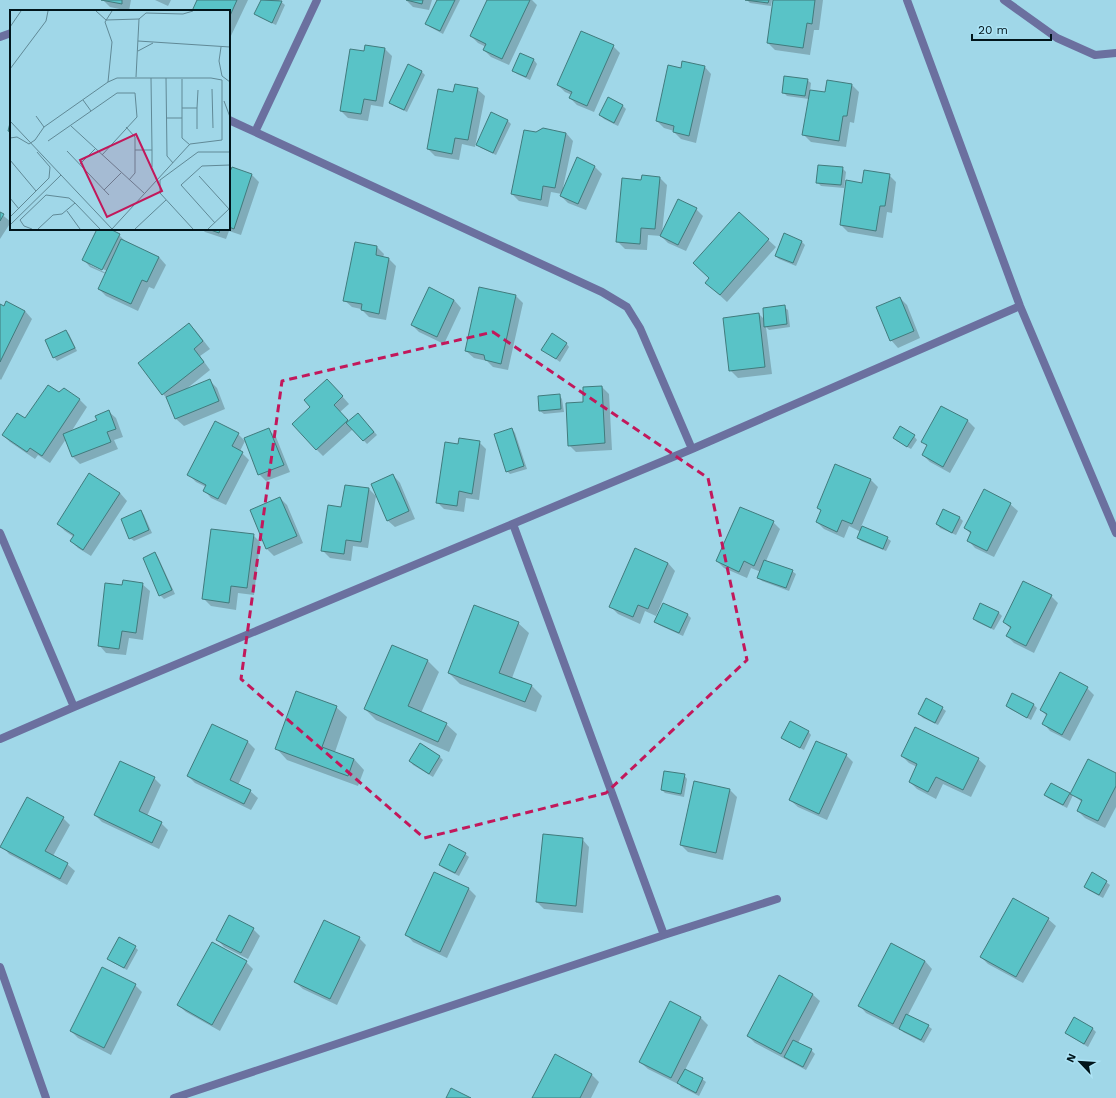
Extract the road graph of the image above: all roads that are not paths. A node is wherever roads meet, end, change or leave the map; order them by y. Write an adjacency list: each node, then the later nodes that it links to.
1 (317, 0): 8 (street)
2 (907, 0): 9 (street)
3 (1004, 0): 6 (street)
4 (10, 33): 5 (street)
5 (0, 37)
6 (1116, 53)
7 (230, 120): 8 (street)
8 (255, 132): 10 (street)
9 (1020, 306): 10 (street); 13 (street)
10 (692, 449): 11 (street)
11 (512, 524): 14 (street); 17 (street)
12 (0, 533): 14 (street)
13 (1116, 533)
14 (74, 707): 15 (street)
15 (0, 739)
16 (778, 899): 17 (street)
17 (664, 935): 20 (street)
18 (0, 967): 19 (street)
19 (46, 1098)
20 (174, 1098)

